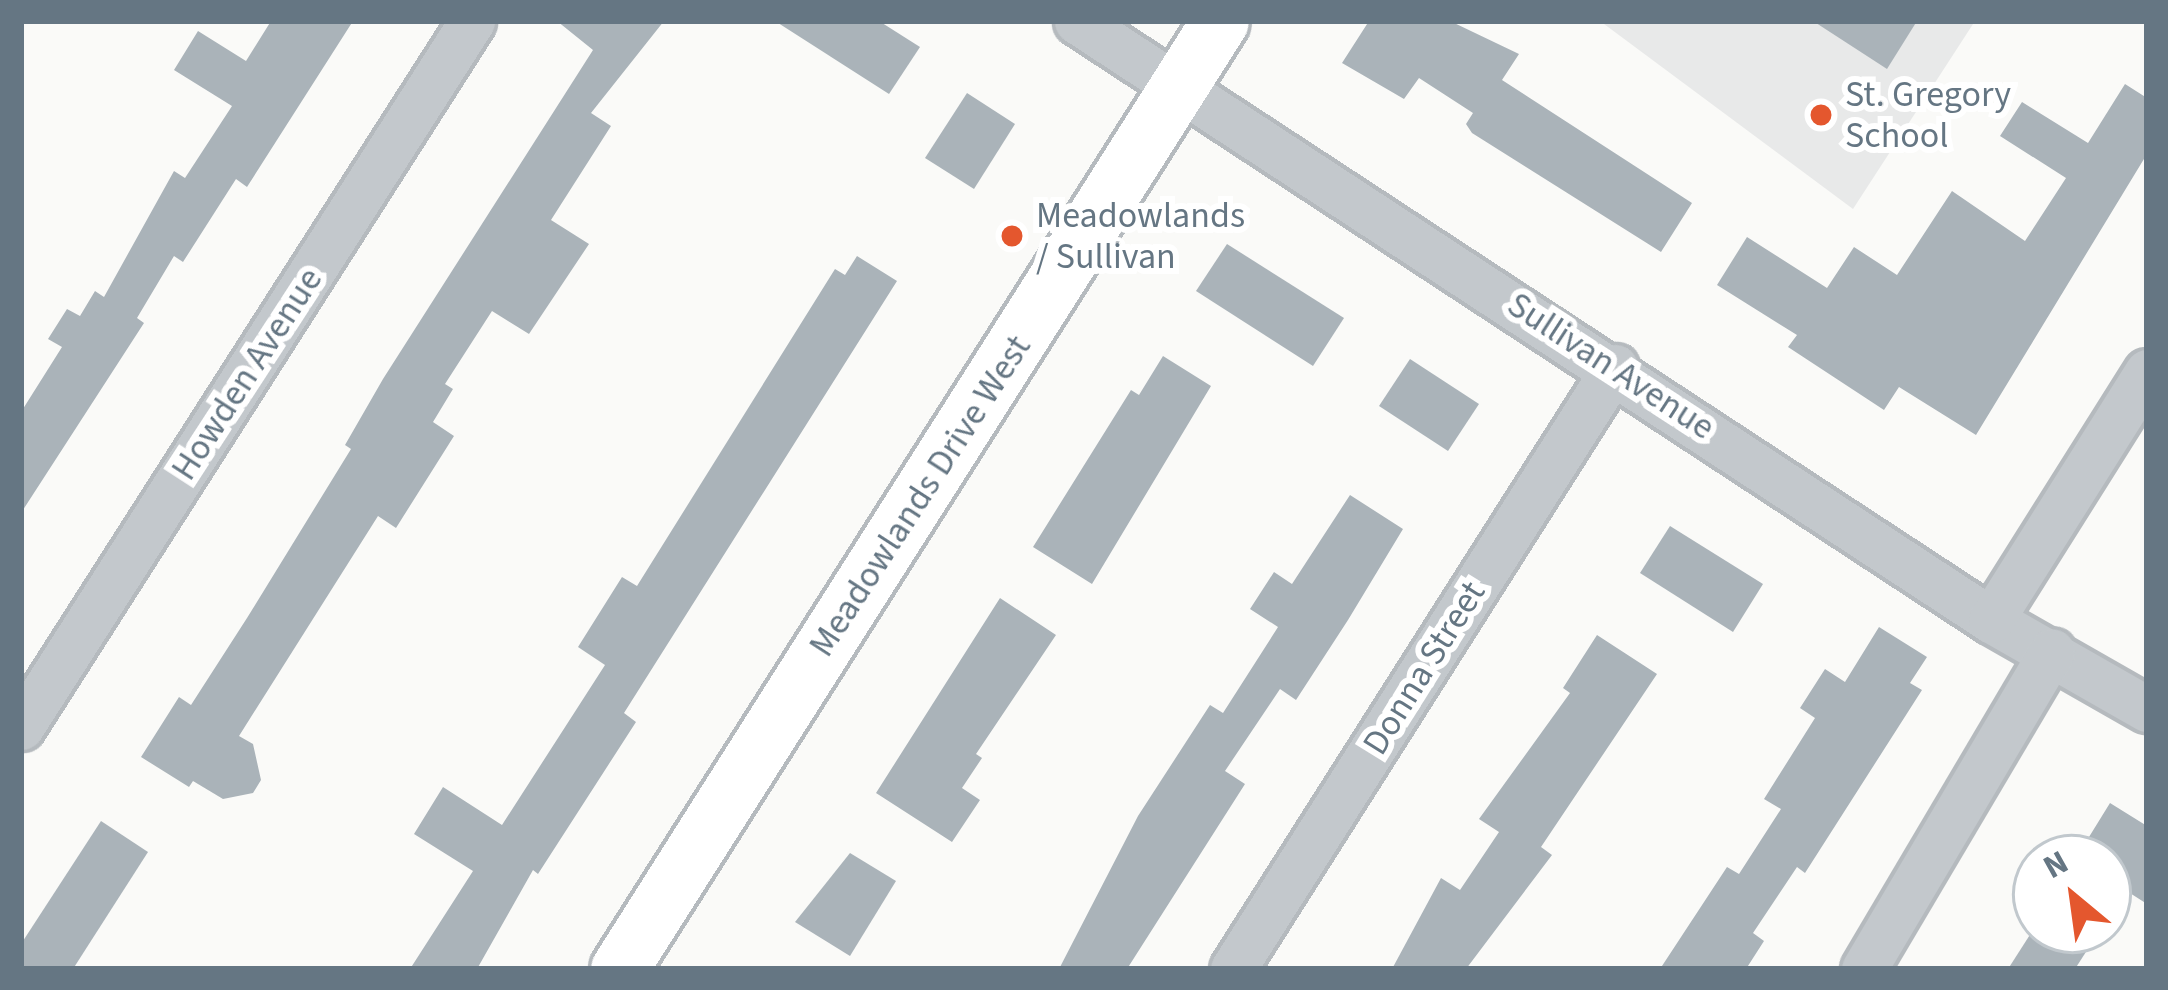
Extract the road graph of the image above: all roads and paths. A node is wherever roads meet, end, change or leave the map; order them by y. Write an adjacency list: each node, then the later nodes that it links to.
1 (472, 21): 10 (street, Howden Avenue)
2 (1077, 21): 4 (street, Sullivan Avenue)
3 (1220, 21): 4 (main road, Meadowlands Drive West)
4 (1181, 88): 5 (street, Sullivan Avenue); 11 (main road, Meadowlands Drive West)
5 (1615, 367): 7 (street, Sullivan Avenue); 12 (street, Donna Street)
6 (2147, 372): 7 (street)
7 (1990, 620): 8 (street, Sullivan Avenue)
8 (2052, 651): 9 (street, Sullivan Avenue); 13 (street)
9 (2147, 709)
10 (21, 727)
11 (619, 969)
12 (1233, 969)
13 (1864, 969)

